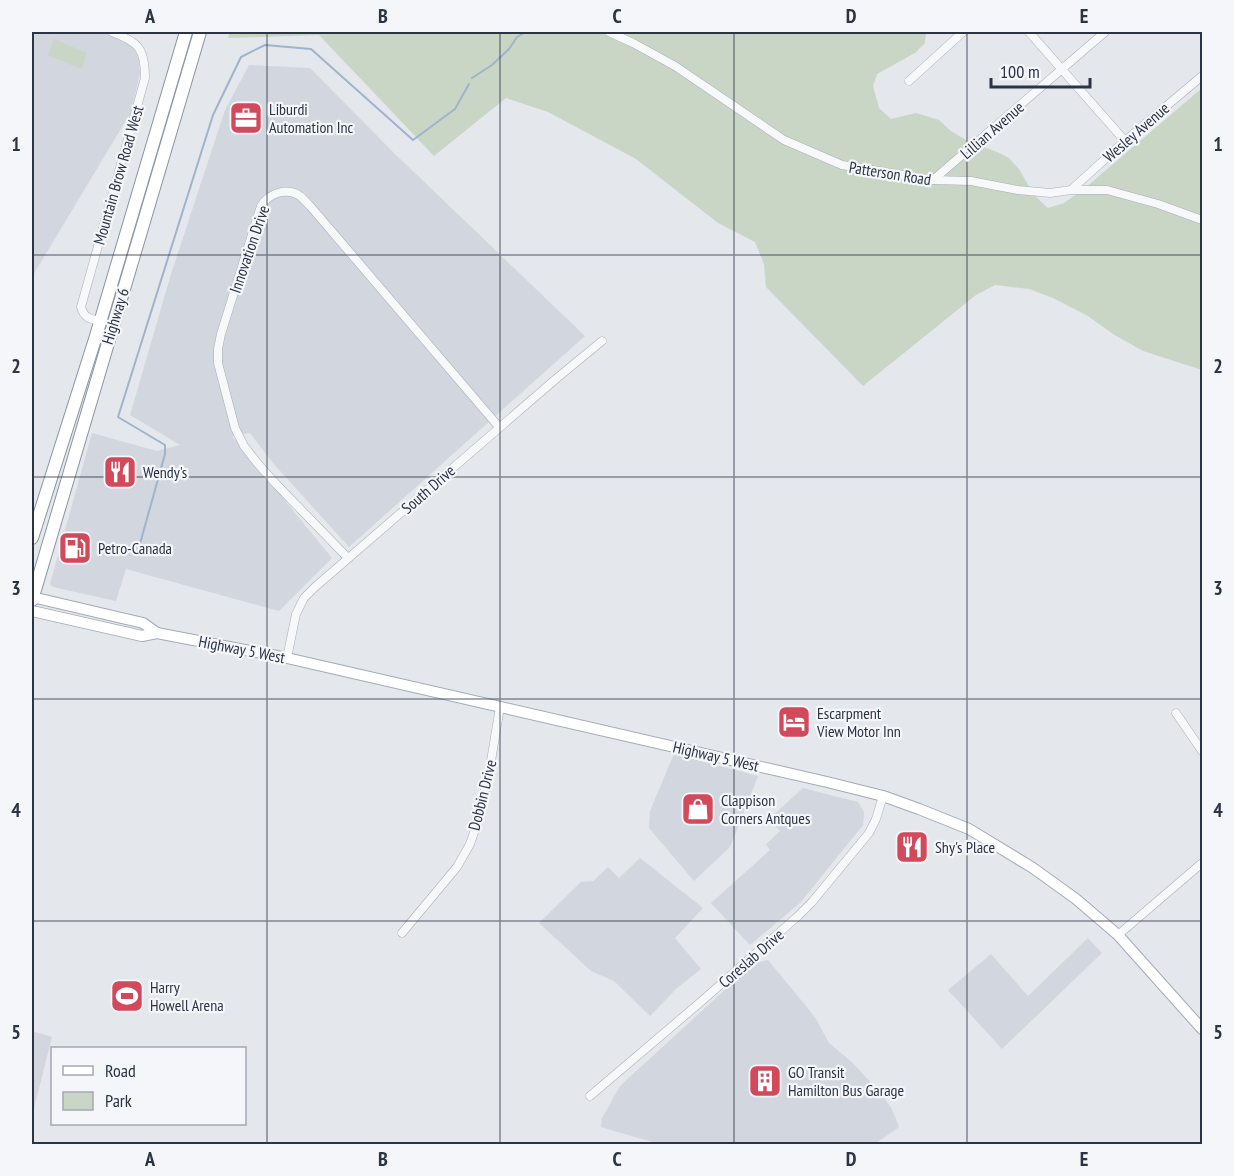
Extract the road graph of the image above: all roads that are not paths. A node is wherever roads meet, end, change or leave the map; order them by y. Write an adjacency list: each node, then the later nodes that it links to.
1 (112, 32): 15 (street, Mountain Brow Road West)
2 (186, 32): 15 (highway, Highway 6)
3 (200, 32): 16 (highway, Highway 6)
4 (609, 32): 12 (street, Patterson Road)
5 (963, 32): 10 (street)
6 (1029, 32): 8 (street)
7 (1105, 32): 8 (street, Lillian Avenue)
8 (1061, 69): 11 (street); 12 (street, Lillian Avenue)
9 (1203, 76): 11 (street, Wesley Avenue)
10 (909, 81)
11 (1125, 141): 13 (street, Wesley Avenue)
12 (933, 180): 13 (street, Patterson Road)
13 (1071, 190): 14 (street, Patterson Road)
14 (1203, 220)
15 (100, 321): 16 (highway, Highway 6)
16 (102, 338): 19 (highway, Highway 6); 21 (highway, Highway 6)
17 (602, 341): 18 (street, South Drive)
18 (499, 427): 20 (street, South Drive); 20 (street, Innovation Drive)
19 (32, 538)
20 (348, 558): 24 (street, South Drive)
21 (32, 598): 23 (main road, Highway 5 West)
22 (32, 611): 23 (main road, Highway 5 West)
23 (157, 633): 24 (main road, Highway 5 West)
24 (287, 658): 25 (main road, Highway 5 West)
25 (500, 707): 28 (main road, Highway 5 West); 30 (street, Dobbin Drive)
26 (1176, 713): 27 (street)
27 (1203, 751)
28 (882, 796): 31 (main road, Highway 5 West); 33 (street, Coreslab Drive)
29 (1203, 863): 31 (street)
30 (402, 933)
31 (1118, 935): 32 (main road, Highway 5 West)
32 (1203, 1029)
33 (590, 1096)

